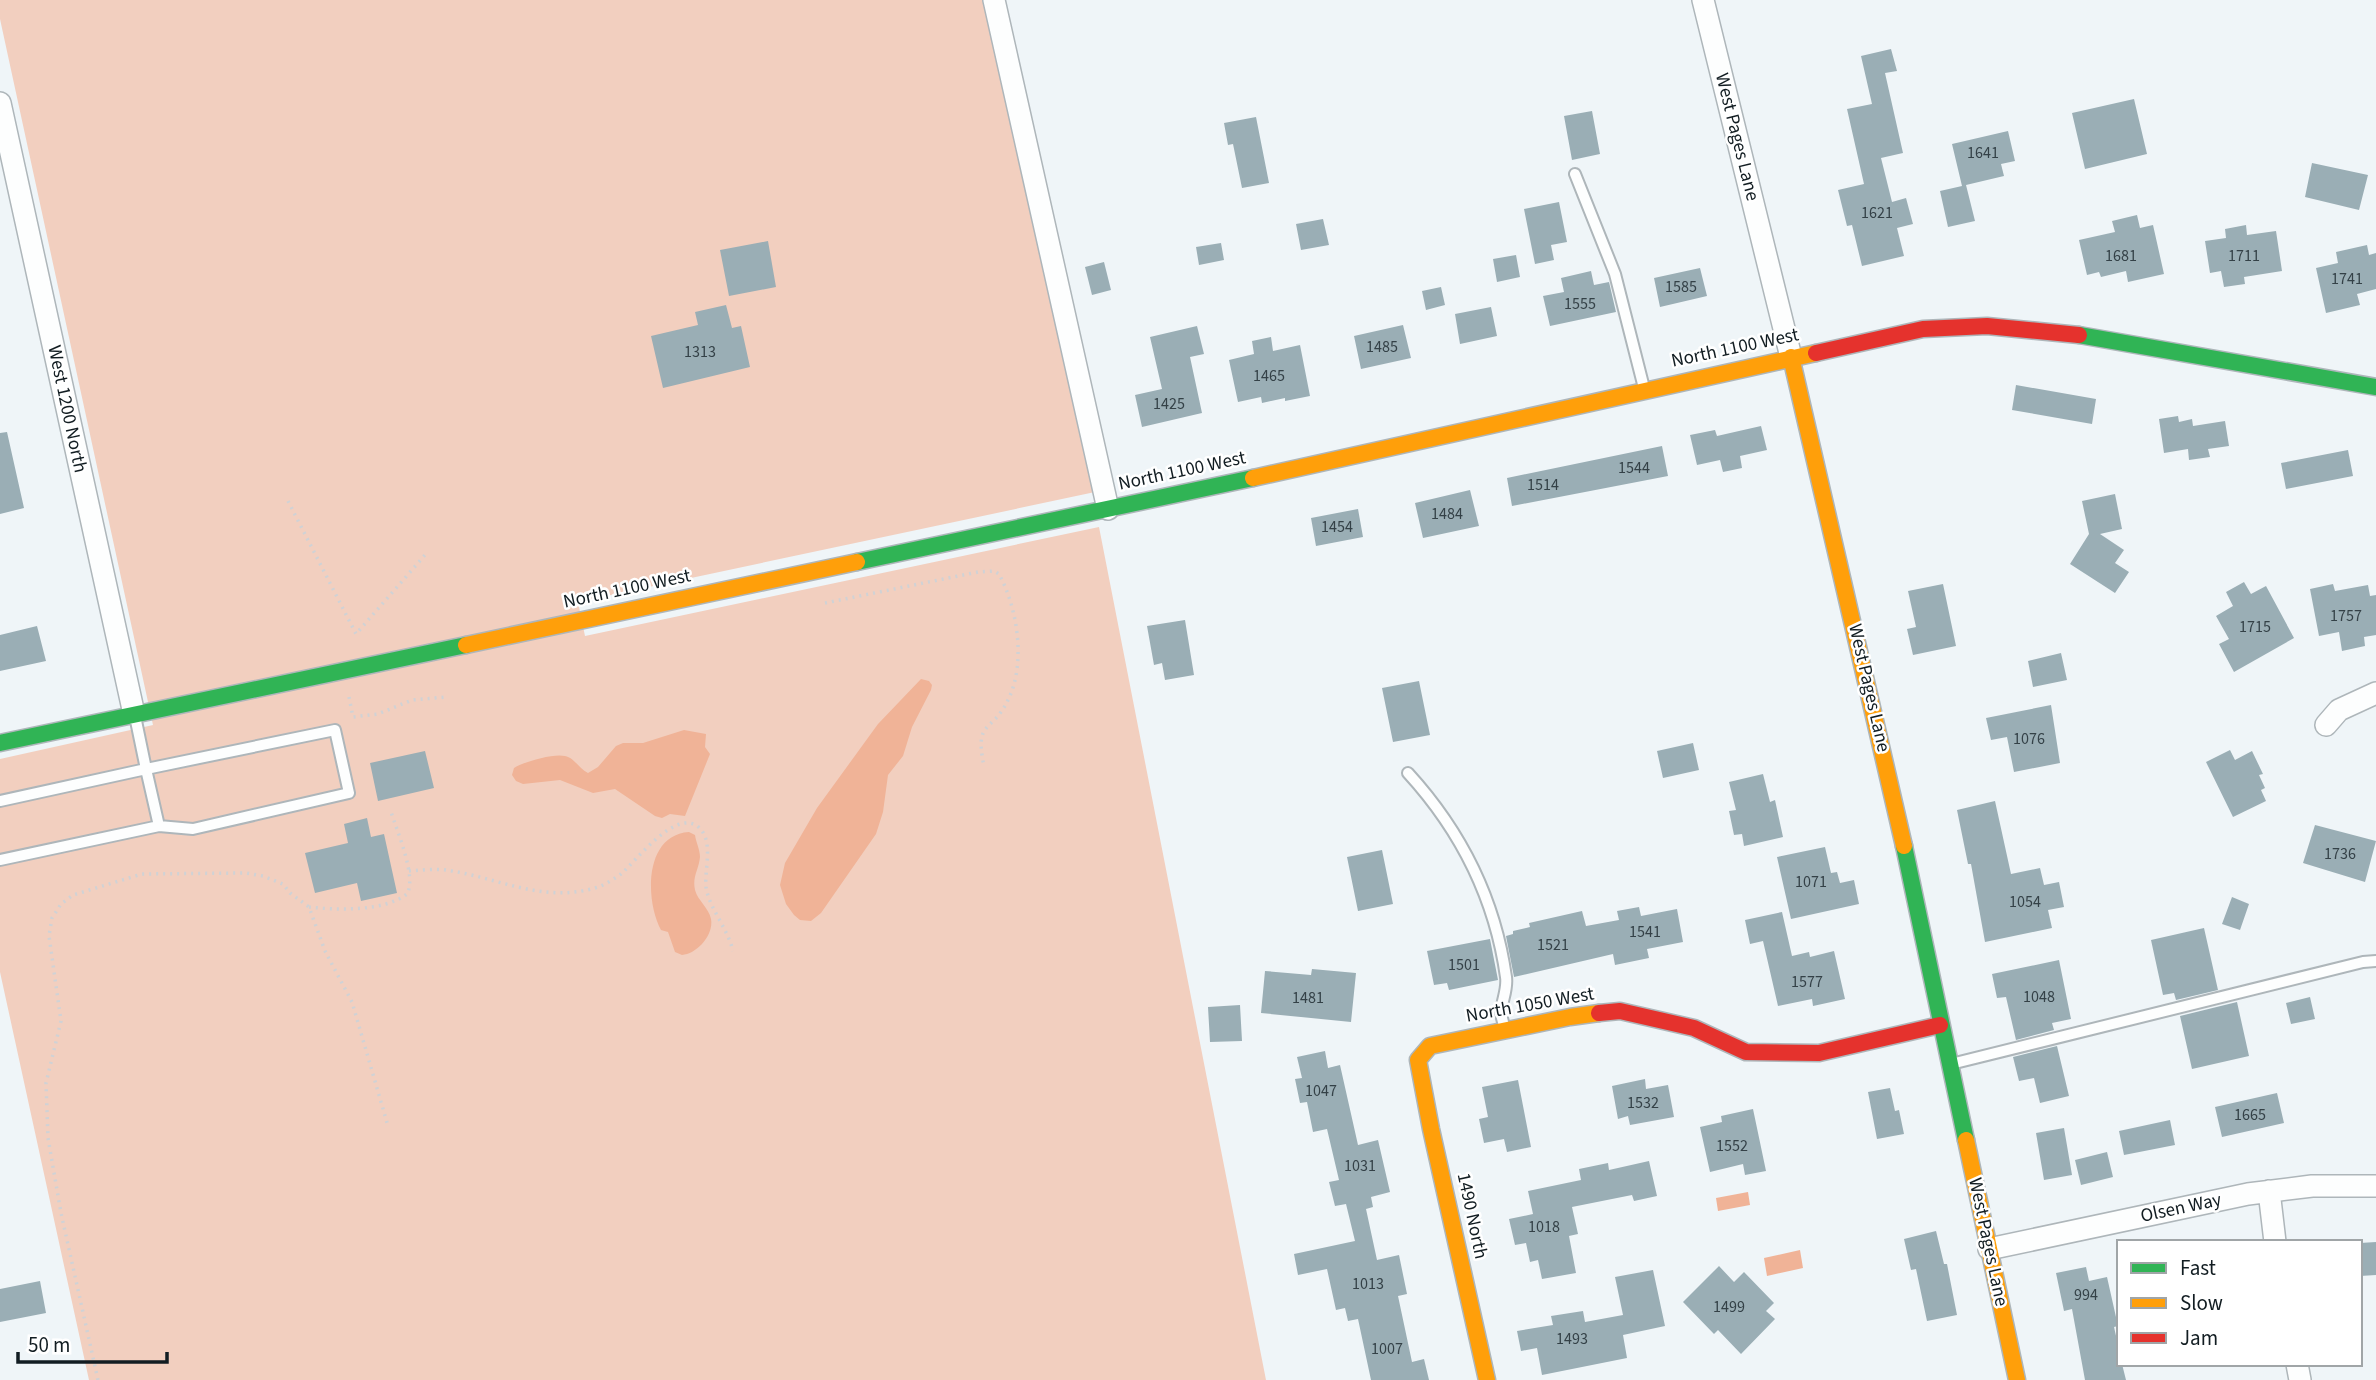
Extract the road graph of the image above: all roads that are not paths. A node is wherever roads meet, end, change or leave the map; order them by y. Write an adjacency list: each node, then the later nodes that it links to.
1 (994, 0): 8 (street)
2 (1703, 0): 5 (street, West Pages Lane)
3 (0, 103): 10 (street, West 1200 North)
4 (1575, 174): 7 (lane)
5 (1791, 357): 6 (street, North 1100 West); 7 (street, North 1100 West); 19 (street, West Pages Lane)
6 (2376, 387)
7 (1645, 390): 8 (street, North 1100 West)
8 (1108, 509): 10 (street, North 1100 West)
9 (2376, 693): 11 (street)
10 (134, 715): 12 (street, North 1100 West); 13 (lane)
11 (2326, 725)
12 (0, 743)
13 (146, 769): 15 (lane); 16 (lane); 16 (lane)
14 (1408, 773): 20 (lane)
15 (0, 801)
16 (159, 826): 17 (lane)
17 (0, 860)
18 (2376, 961): 22 (lane)
19 (1940, 1025): 20 (street, North 1050 West); 22 (street, West Pages Lane)
20 (1505, 1030): 21 (street, North 1050 West)
21 (1418, 1060): 27 (street, 1490 North)
22 (1949, 1065): 26 (street, West Pages Lane)
23 (2376, 1186): 24 (street, Olsen Way)
24 (2269, 1191): 25 (street); 26 (street, Olsen Way)
25 (2275, 1240)
26 (1989, 1249): 28 (street, West Pages Lane)
27 (1487, 1380)
28 (2017, 1380)

